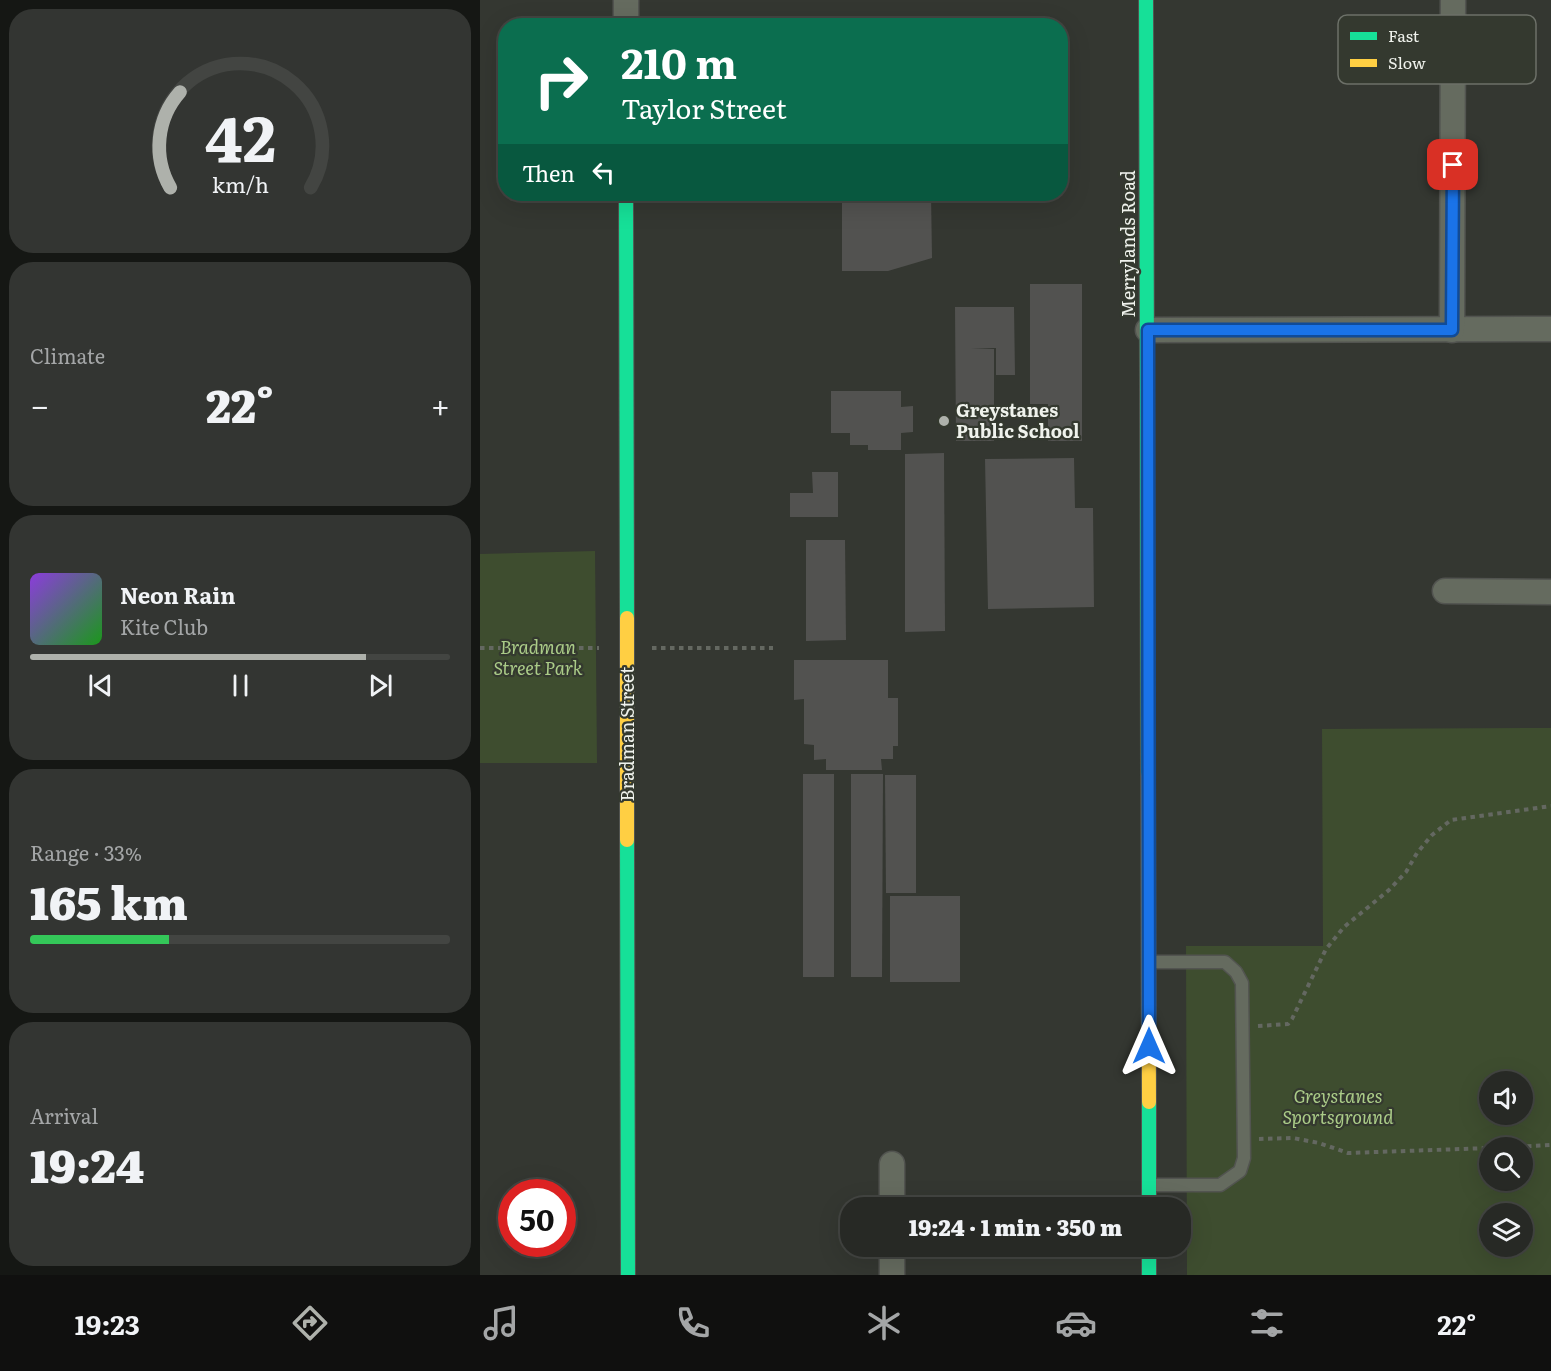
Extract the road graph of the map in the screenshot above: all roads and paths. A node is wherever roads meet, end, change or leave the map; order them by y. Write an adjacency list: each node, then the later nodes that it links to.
1 (626, 0): 5 (street)
2 (1146, 0): 9 (main road, Merrylands Road)
3 (1453, 0): 4 (street)
4 (1453, 15)
5 (626, 18)
6 (1453, 84): 10 (street)
7 (626, 201): 26 (main road, Bradman Street)
8 (1551, 329): 10 (street)
9 (1148, 330): 10 (street); 14 (main road, Merrylands Road)
10 (1452, 330)
11 (1445, 591): 12 (street)
12 (1551, 592)
13 (1551, 806): 15 (path)
14 (1149, 962): 15 (lane); 21 (main road, Merrylands Road)
15 (1242, 1026): 16 (lane)
16 (1244, 1139): 19 (path); 21 (lane)
17 (1551, 1145): 18 (path)
18 (1533, 1146)
19 (1479, 1148)
20 (892, 1164): 22 (street)
21 (1149, 1185): 23 (main road, Merrylands Road)
22 (892, 1197)
23 (1149, 1197)
24 (892, 1257): 27 (street)
25 (1149, 1257): 28 (main road)
26 (628, 1275)
27 (892, 1275)
28 (1149, 1275)

